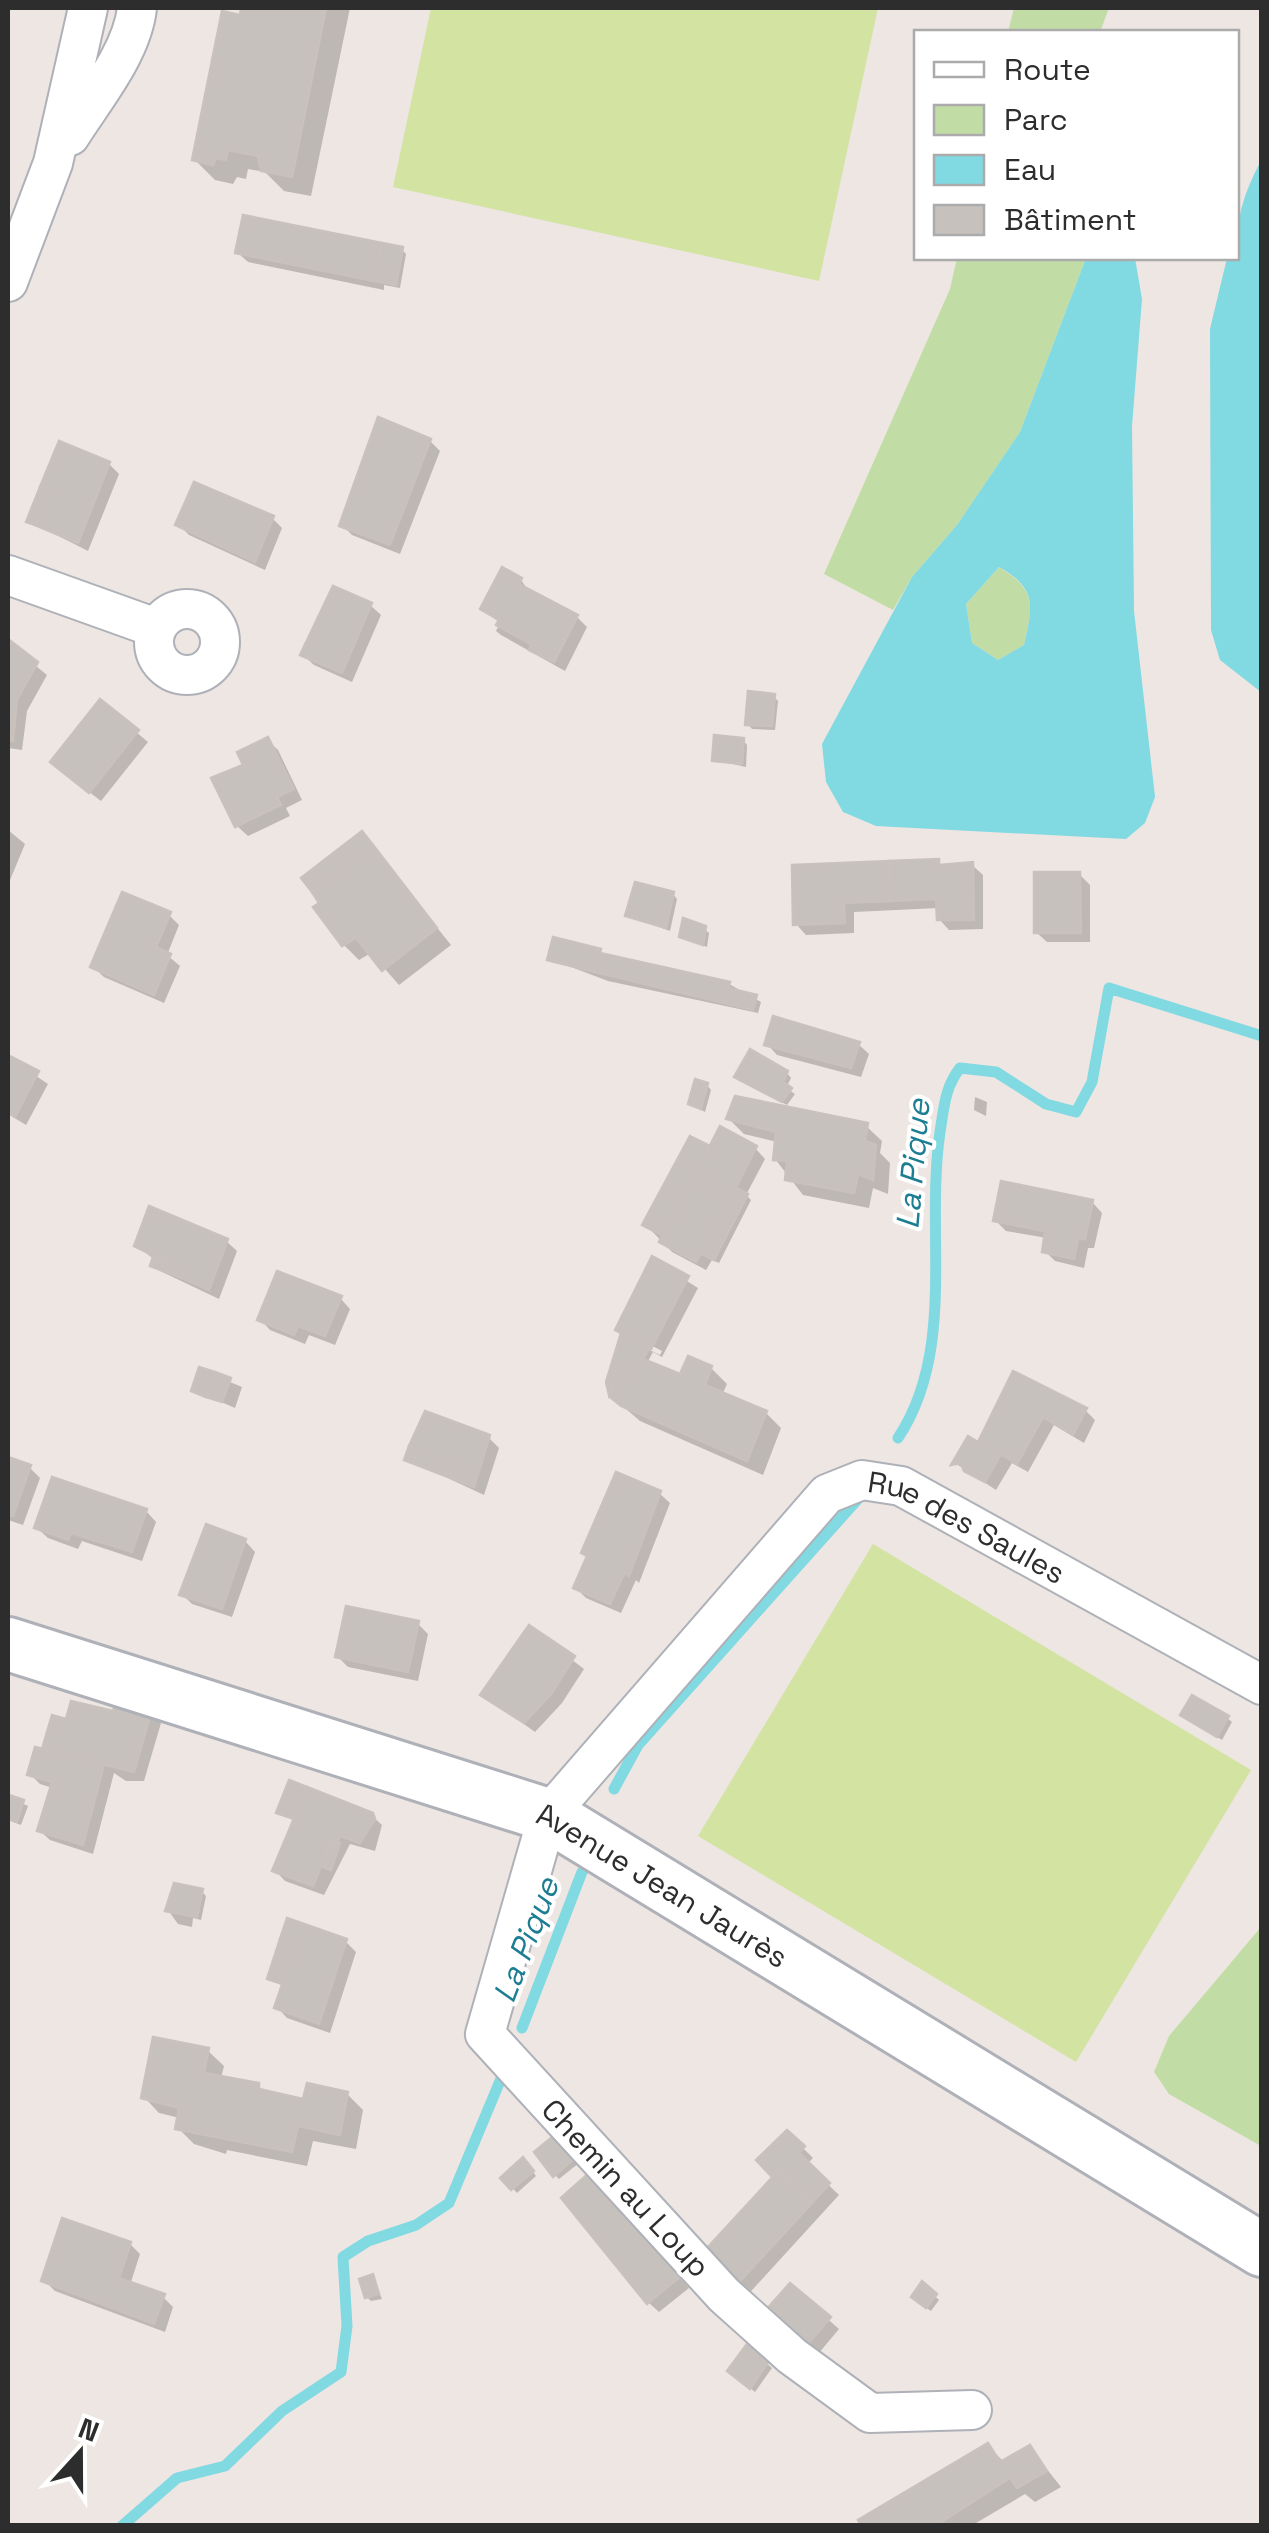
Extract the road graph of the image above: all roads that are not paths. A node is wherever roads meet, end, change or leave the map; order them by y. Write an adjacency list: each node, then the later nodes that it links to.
1 (88, 8): 3 (street)
2 (137, 8): 3 (street)
3 (53, 163): 4 (street)
4 (8, 282)
5 (8, 575): 6 (street)
6 (156, 628)
7 (8, 1644): 9 (street, Avenue Jean Jaurès)
8 (1262, 1686): 9 (street, Rue des Saules)
9 (548, 1815): 10 (street, Avenue Jean Jaurès); 11 (street, Chemin au Loup)
10 (1262, 2250)
11 (972, 2410)

